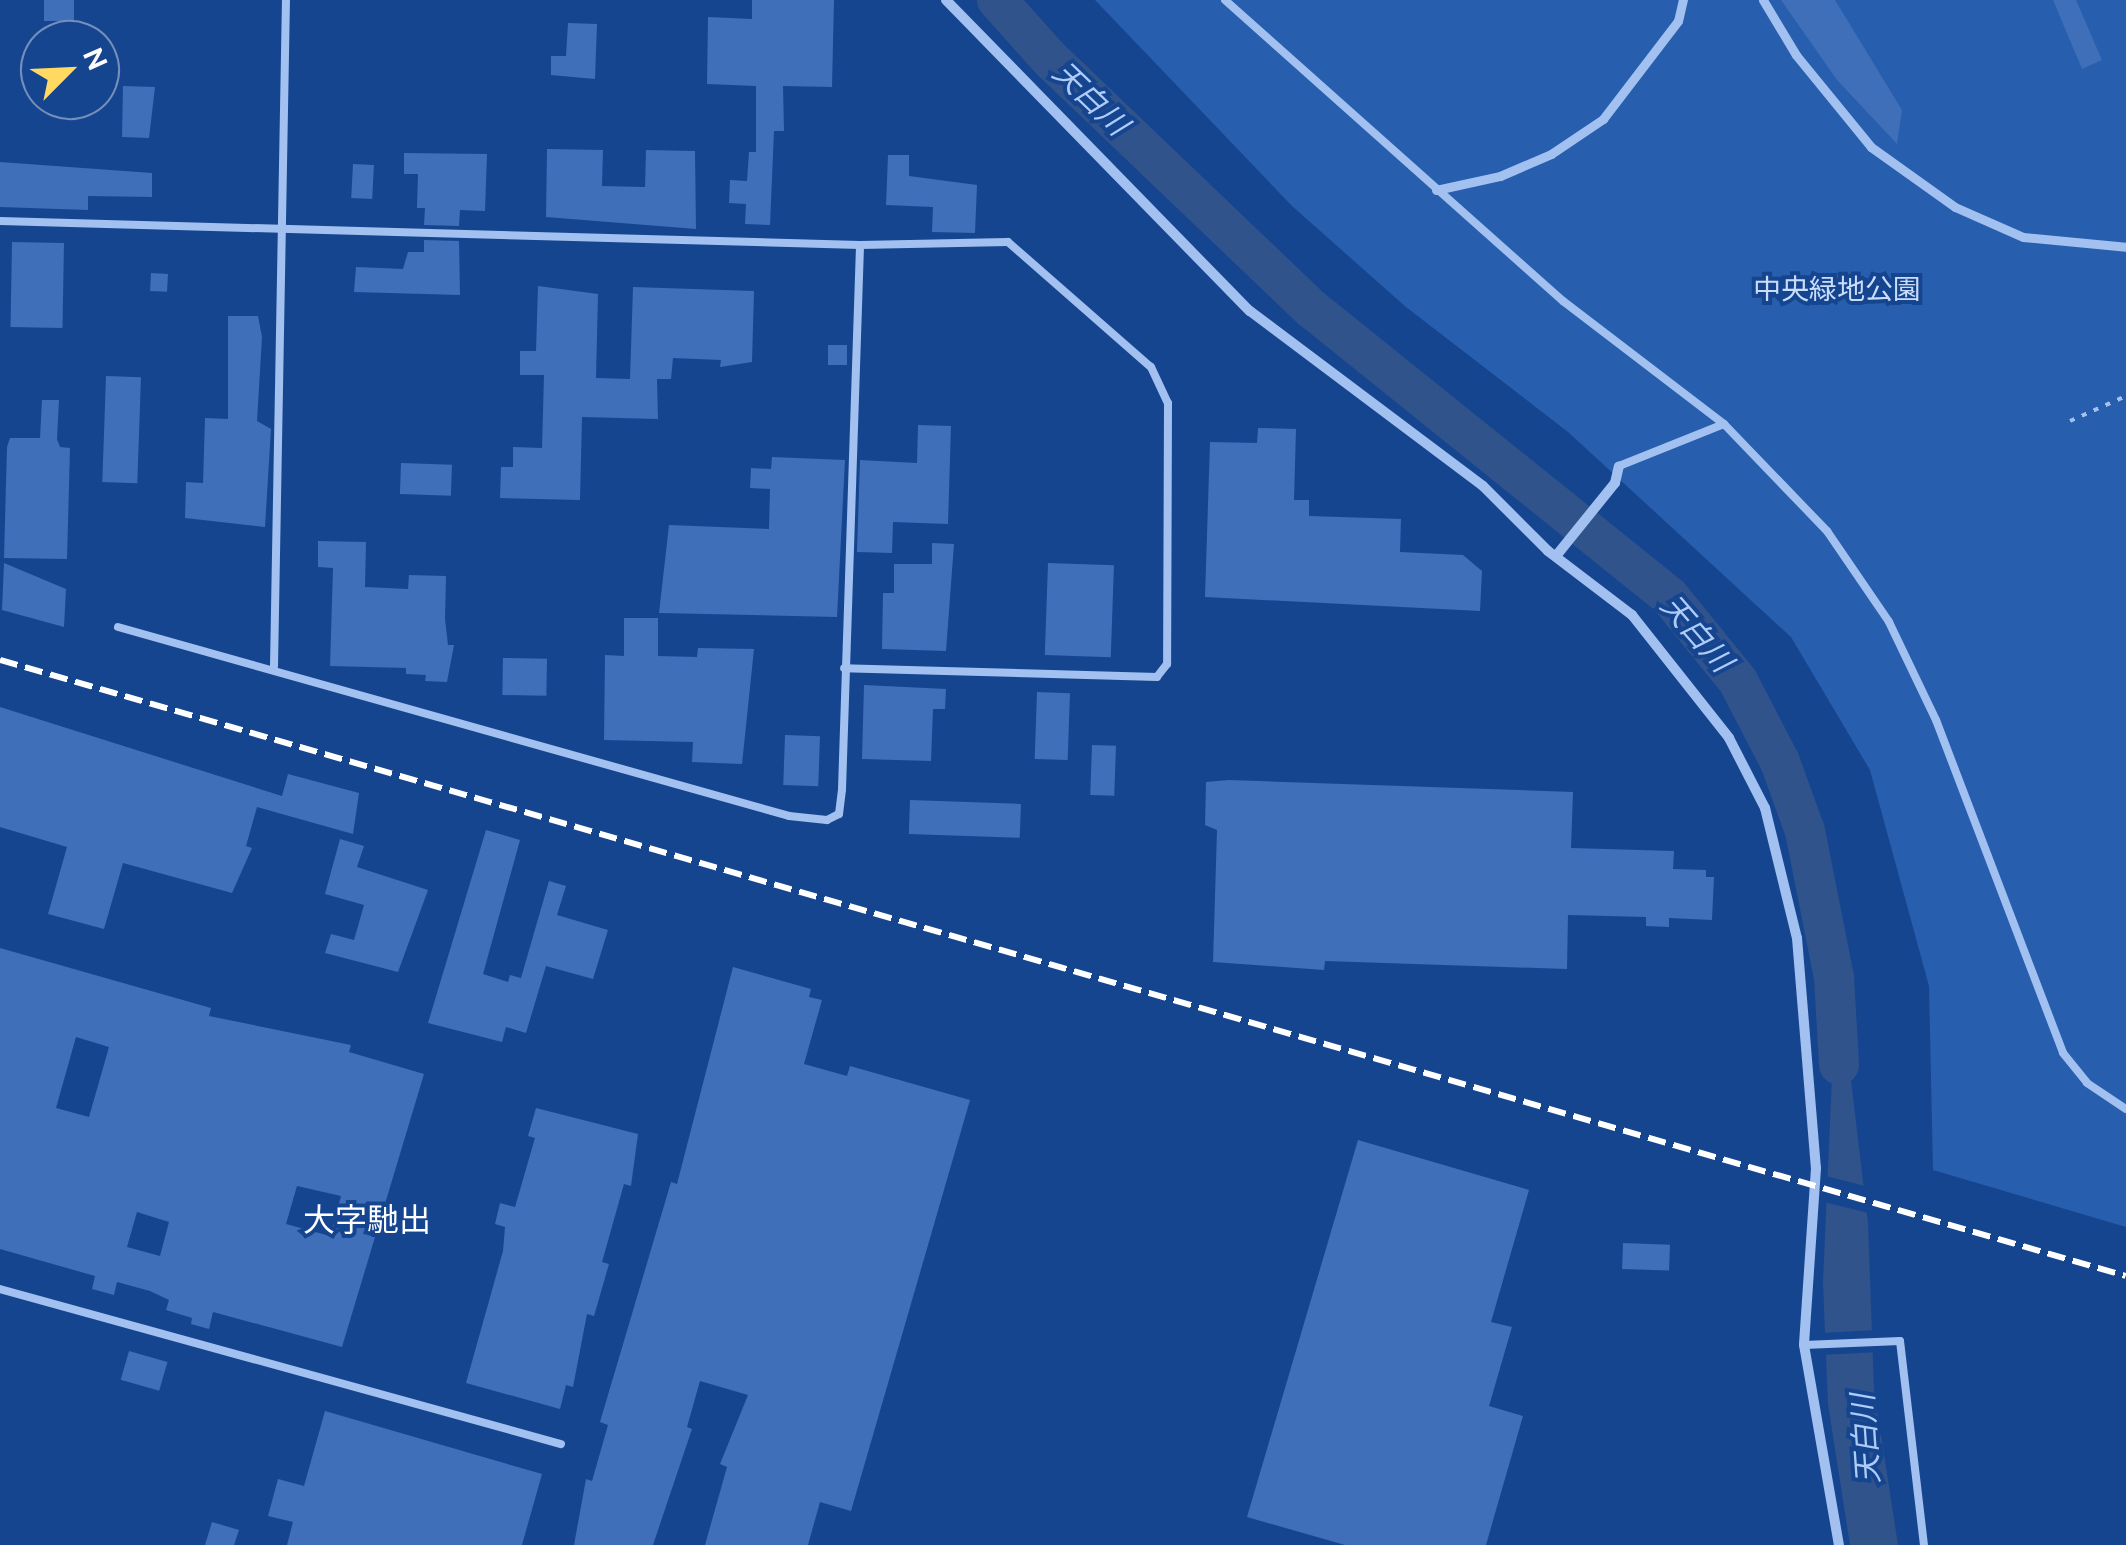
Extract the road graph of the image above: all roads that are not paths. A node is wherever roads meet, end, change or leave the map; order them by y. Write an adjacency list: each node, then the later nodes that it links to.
1 (286, 0): 8 (lane)
2 (946, 0): 13 (street)
3 (1225, 0): 6 (lane)
4 (1683, 0): 6 (street)
5 (1762, 0): 10 (street)
6 (1436, 190): 11 (lane)
7 (0, 221): 8 (lane)
8 (282, 228): 9 (lane); 15 (lane)
9 (860, 246): 16 (lane); 16 (lane)
10 (2126, 247)
11 (1724, 424): 12 (lane); 17 (lane)
12 (1620, 466): 13 (street)
13 (1560, 552): 19 (street)
14 (118, 627): 15 (lane)
15 (274, 666): 16 (lane)
16 (844, 668)
17 (2126, 1109)
18 (0, 1289): 20 (lane)
19 (1809, 1344): 21 (street); 22 (lane)
20 (562, 1444)
21 (1839, 1545)
22 (1924, 1545)

